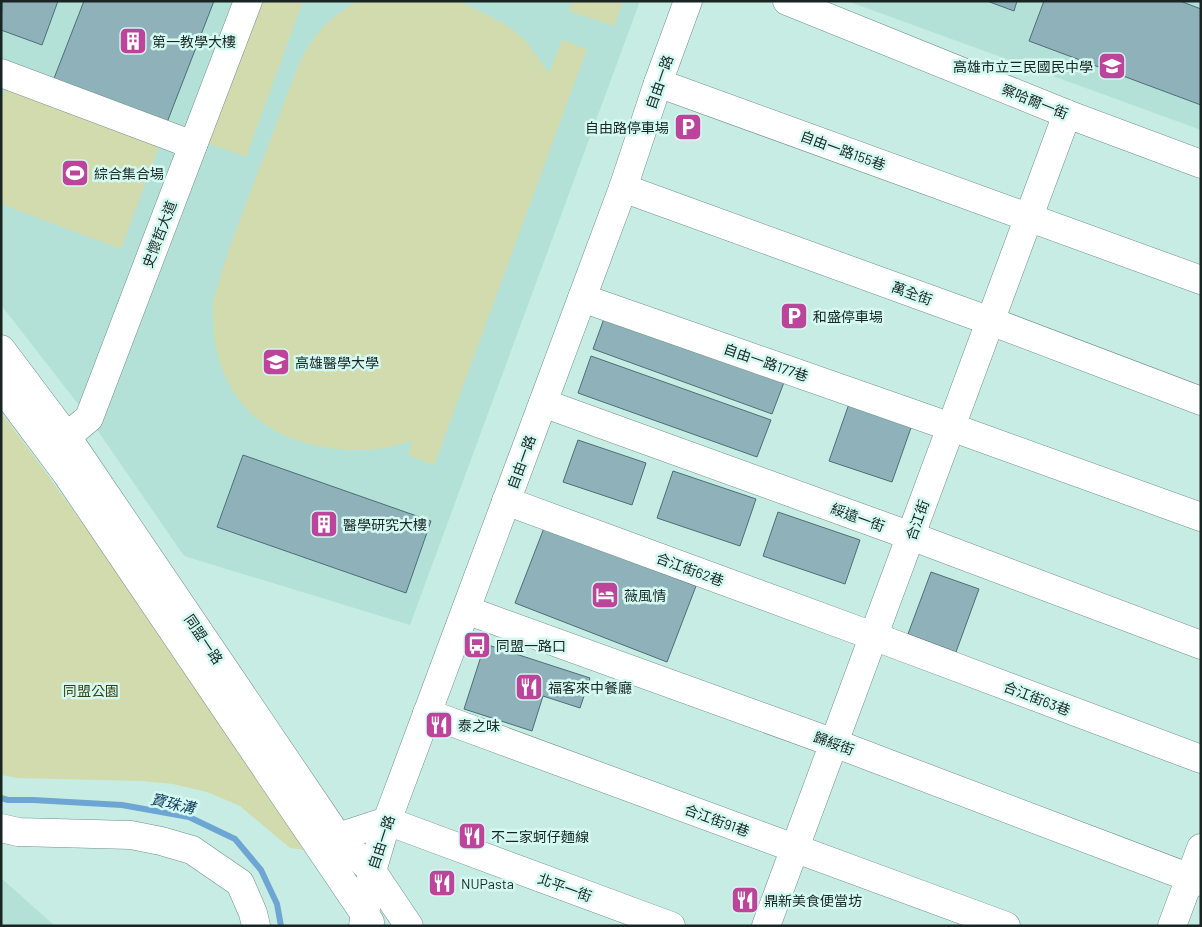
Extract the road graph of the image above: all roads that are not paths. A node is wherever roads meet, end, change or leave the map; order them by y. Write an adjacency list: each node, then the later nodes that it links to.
1 (248, 1): 7 (street, 史懷哲大道)
2 (688, 1): 5 (street, 自由一路)
3 (787, 1): 6 (street, 察哈爾一街)
4 (1, 73): 7 (street)
5 (658, 83): 9 (street, 自由一路); 10 (street, 自由一路155巷)
6 (1066, 114): 8 (street, 察哈爾一街); 10 (street, 合江街)
7 (193, 145): 19 (street, 史懷哲大道)
8 (1201, 164)
9 (623, 188): 12 (street, 自由一路); 13 (street, 萬全街)
10 (1028, 216): 11 (street, 自由一路155巷); 13 (street, 合江街)
11 (1201, 280)
12 (582, 298): 17 (street, 自由一路); 18 (street, 自由一路177巷)
13 (990, 321): 16 (street, 萬全街); 18 (street, 合江街)
14 (1, 349): 19 (street, 同盟一路)
15 (1, 386): 19 (street, 同盟一路)
16 (1201, 401)
17 (543, 403): 20 (street, 自由一路); 22 (street, 綏遠一街)
18 (951, 427): 21 (street, 自由一路177巷); 22 (street, 合江街)
19 (58, 444): 31 (street, 同盟一路)
20 (506, 501): 23 (street, 自由一路); 24 (street, 合江街62巷)
21 (1201, 517)
22 (911, 536): 24 (street, 合江街); 25 (street, 綏遠一街)
23 (466, 610): 26 (street, 自由一路); 27 (street, 歸綏街)
24 (873, 636): 27 (street, 合江街); 28 (street, 合江街63巷)
25 (1201, 645)
26 (427, 713): 29 (street, 自由一路); 32 (street, 合江街91巷)
27 (834, 743): 32 (street, 合江街); 35 (street, 歸綏街)
28 (1201, 760)
29 (387, 821): 31 (street); 34 (street, 自由一路); 36 (street, 北平一街)
30 (1, 828): 38 (street)
31 (329, 844): 34 (street, 同盟一路); 37 (street, 同盟一路)
32 (795, 848): 41 (street, 合江街); 42 (street, 合江街91巷)
33 (1201, 848): 35 (street)
34 (372, 871): 37 (street, 自由一路); 39 (street, 同盟一路)
35 (1195, 880): 43 (street)
36 (640, 921): 40 (street, 北平一街)
37 (367, 922)
38 (256, 926)
39 (409, 926)
40 (671, 926)
41 (766, 926)
42 (1006, 926)
43 (1172, 926)

